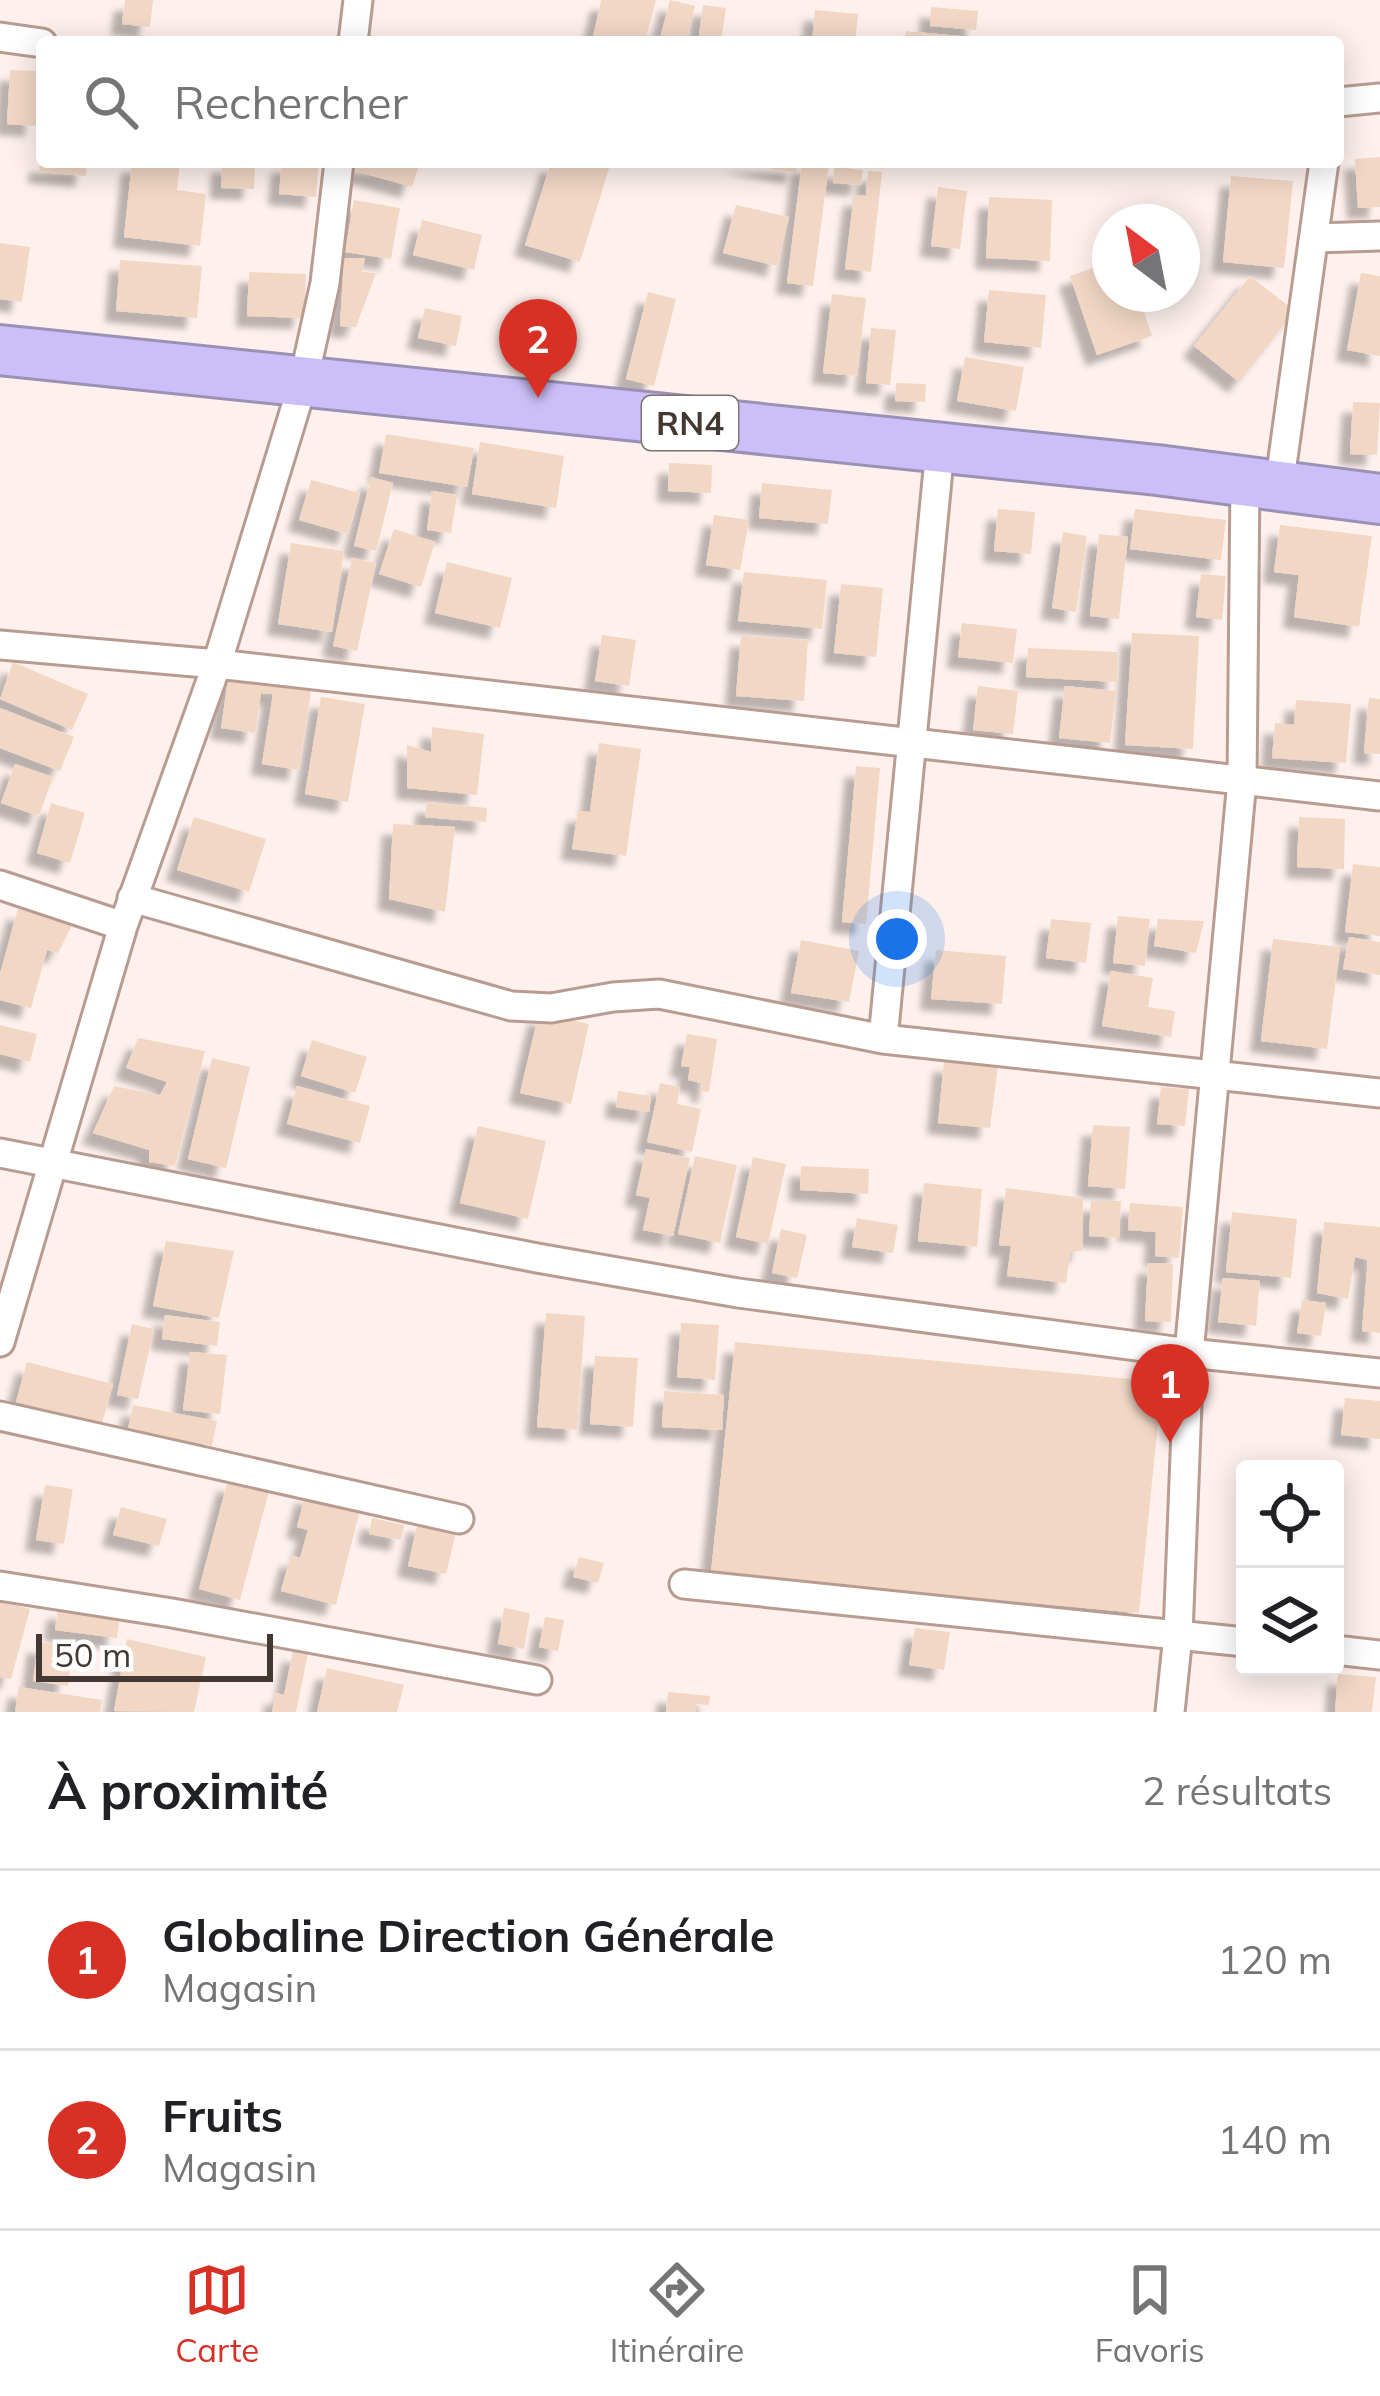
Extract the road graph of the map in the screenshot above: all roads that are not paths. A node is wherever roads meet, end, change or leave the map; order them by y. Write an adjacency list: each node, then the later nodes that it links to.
1 (358, 0): 2 (street)
2 (354, 36)
3 (0, 37): 4 (street)
4 (36, 42)
5 (1380, 98): 6 (street)
6 (1344, 101)
7 (338, 168): 12 (street)
8 (1323, 168): 10 (street)
9 (1380, 236): 10 (street)
10 (1315, 238): 14 (street)
11 (0, 350): 12 (highway, RN4)
12 (303, 383): 13 (highway, RN4); 17 (street)
13 (940, 449): 14 (highway, RN4); 18 (street)
14 (1262, 484): 15 (highway, RN4); 19 (street)
15 (1380, 499)
16 (0, 645): 17 (street)
17 (217, 664): 18 (street); 22 (street)
18 (910, 741): 19 (street); 24 (street)
19 (1242, 780): 20 (street); 25 (street)
20 (1380, 796)
21 (0, 885): 23 (street)
22 (132, 898): 23 (street); 24 (street)
23 (122, 926): 28 (street)
24 (884, 1039): 25 (street)
25 (1215, 1076): 26 (street); 30 (street)
26 (1380, 1093)
27 (0, 1153): 28 (street)
28 (52, 1162): 29 (street); 30 (street)
29 (0, 1342)
30 (1189, 1353): 31 (street); 36 (street)
31 (1380, 1373)
32 (0, 1416): 33 (street)
33 (459, 1519)
34 (684, 1584): 36 (street)
35 (0, 1586): 40 (street)
36 (1178, 1636): 37 (street); 41 (street)
37 (1236, 1641)
38 (1344, 1651): 39 (street)
39 (1380, 1654)
40 (537, 1680)
41 (1170, 1712)

